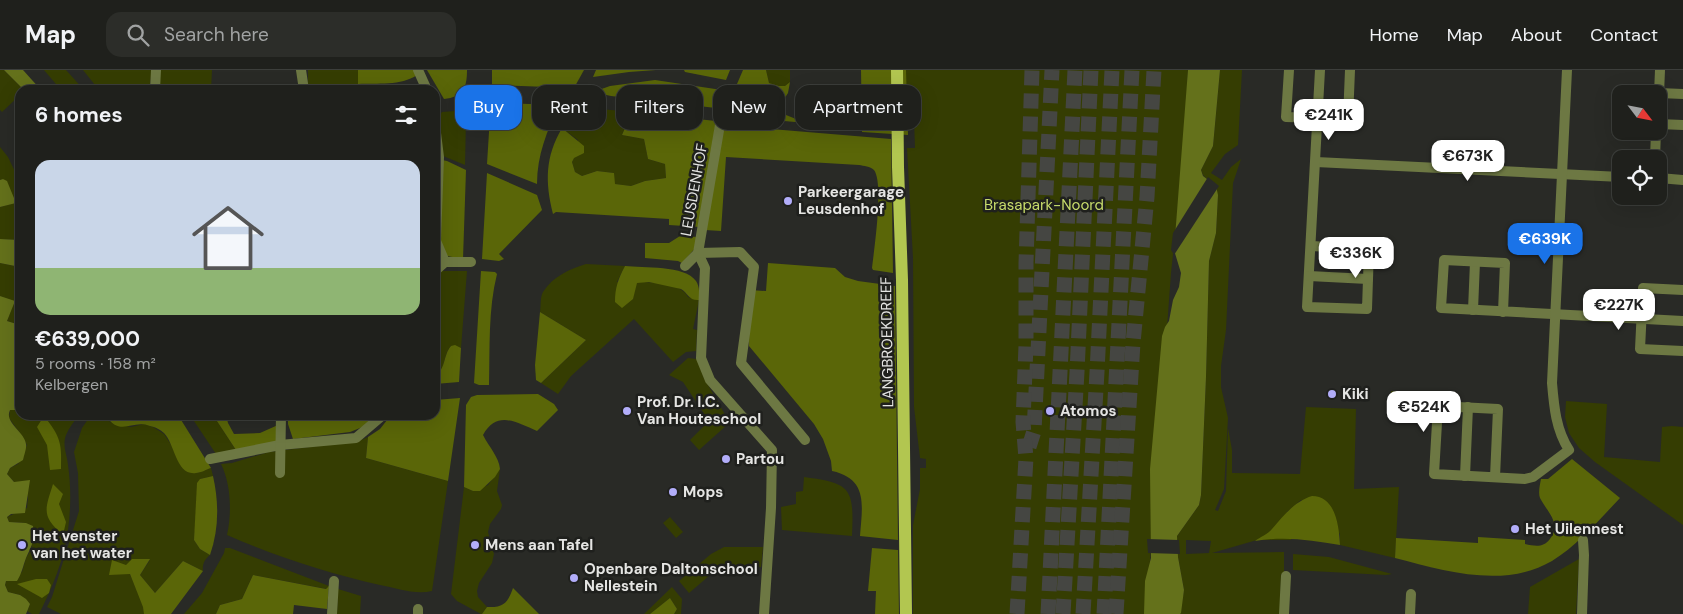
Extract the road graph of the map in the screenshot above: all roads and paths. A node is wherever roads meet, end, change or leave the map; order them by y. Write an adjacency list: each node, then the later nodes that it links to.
1 (156, 70): 10 (street)
2 (302, 70): 11 (street)
3 (418, 70): 12 (street)
4 (897, 70): 57 (main road, LANGBROEKDREEF)
5 (1289, 70): 16 (street)
6 (1320, 70): 16 (street)
7 (1350, 70): 16 (street)
8 (1567, 70): 21 (street)
9 (1660, 70): 13 (street)
10 (155, 85)
11 (304, 85)
12 (425, 85)
13 (1659, 85)
14 (1668, 94): 15 (street)
15 (1683, 94)
16 (1318, 119): 20 (street)
17 (1668, 124): 18 (street)
18 (1683, 125)
19 (719, 130): 27 (street, LEUSDENHOF)
20 (1316, 162): 21 (street); 25 (street)
21 (1563, 174): 22 (street); 38 (street)
22 (1612, 177)
23 (1667, 179): 24 (street)
24 (1683, 180)
25 (1311, 246): 33 (street); 34 (street)
26 (440, 250): 28 (street)
27 (698, 253): 32 (street); 45 (street); 56 (street, LEUSDENHOF)
28 (445, 262): 29 (street); 31 (street)
29 (471, 262)
30 (1475, 262): 36 (street); 36 (street); 37 (street)
31 (440, 266)
32 (685, 266)
33 (1309, 276): 34 (street); 34 (street)
34 (1368, 279)
35 (1683, 290): 39 (street)
36 (1473, 310): 37 (street)
37 (1503, 312): 38 (street)
38 (1556, 315): 39 (street); 50 (street)
39 (1642, 319): 40 (street); 41 (street)
40 (1683, 321)
41 (1683, 351)
42 (1468, 407): 49 (street); 49 (street); 50 (street)
43 (282, 420): 46 (street)
44 (377, 420): 46 (street)
45 (805, 440)
46 (280, 445): 47 (street); 48 (street)
47 (210, 459)
48 (280, 474)
49 (1465, 476): 50 (street)
50 (1495, 477)
51 (1583, 540): 60 (street)
52 (1286, 576): 58 (street)
53 (334, 581): 55 (street)
54 (1411, 594): 59 (street)
55 (332, 614)
56 (764, 614)
57 (906, 614)
58 (1284, 614)
59 (1410, 614)
60 (1582, 614)

